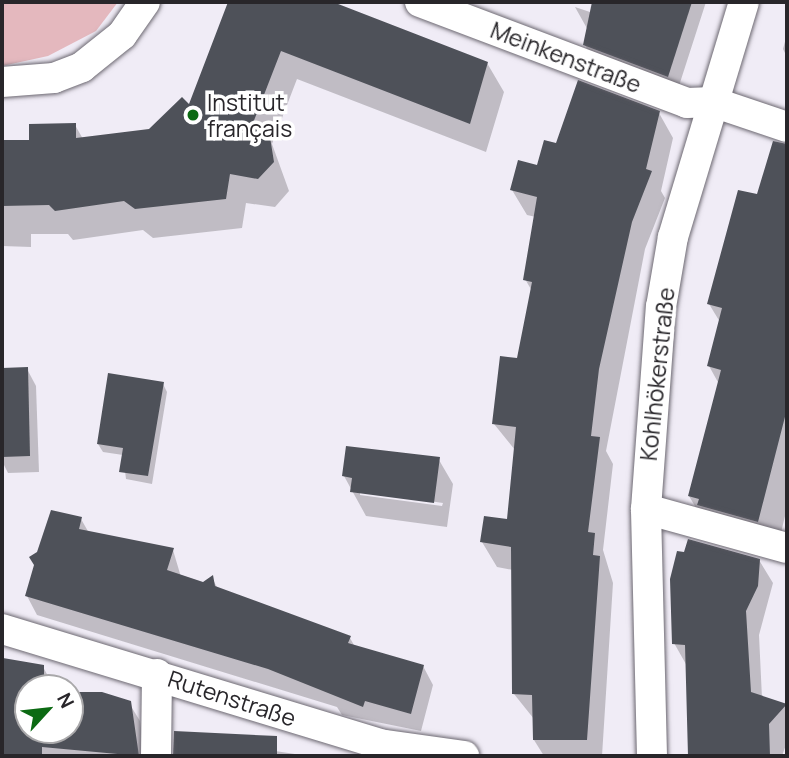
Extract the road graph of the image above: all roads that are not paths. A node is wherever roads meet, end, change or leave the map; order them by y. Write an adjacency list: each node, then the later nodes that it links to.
1 (145, 2): 4 (street)
2 (420, 2): 5 (street, Meinkenstraße)
3 (744, 2): 5 (street, Kohlhökerstraße)
4 (2, 82)
5 (713, 102): 6 (street, Meinkenstraße); 7 (street, Kohlhökerstraße)
6 (787, 127)
7 (646, 509): 8 (street); 13 (street, Kohlhökerstraße)
8 (787, 548)
9 (2, 629): 10 (street, Rutenstraße)
10 (158, 674): 11 (street); 12 (street, Rutenstraße)
11 (156, 756)
12 (464, 756)
13 (652, 756)

